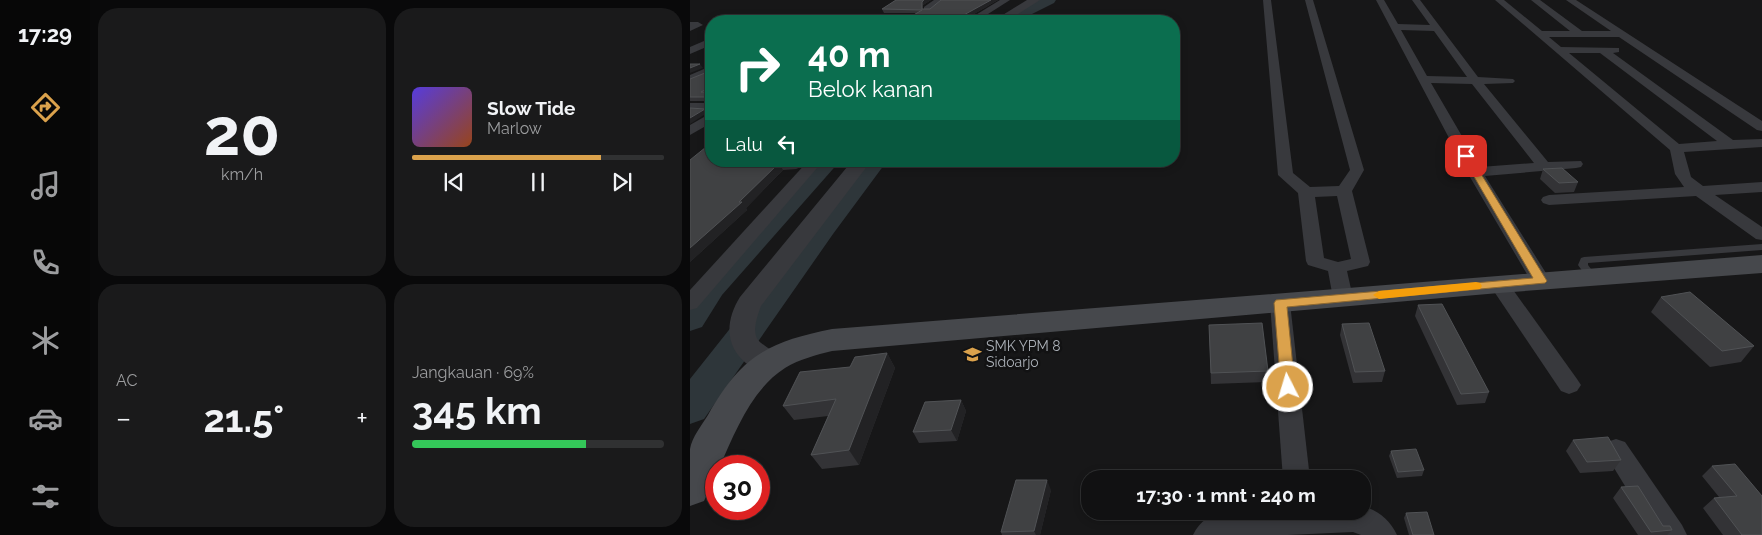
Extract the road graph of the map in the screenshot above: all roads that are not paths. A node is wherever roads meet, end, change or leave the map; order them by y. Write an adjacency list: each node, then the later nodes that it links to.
1 (940, 0): 11 (street)
2 (1006, 0): 12 (street)
3 (1035, 0): 13 (street)
4 (1268, 0): 50 (street)
5 (1309, 0): 48 (street)
6 (1380, 0): 14 (street)
7 (1416, 0): 15 (street)
8 (1499, 0): 16 (street)
9 (1535, 0): 17 (street)
10 (1570, 0): 18 (street)
11 (927, 9)
12 (981, 15)
13 (1009, 15)
14 (1394, 28): 15 (street); 31 (street)
15 (1436, 28): 32 (street)
16 (1540, 34): 17 (street); 22 (street)
17 (1580, 34): 18 (street)
18 (1621, 34): 24 (street)
19 (705, 43): 20 (street)
20 (690, 44)
21 (705, 45): 25 (street)
22 (1558, 50): 23 (street); 41 (street)
23 (1602, 50): 24 (street); 40 (street)
24 (1646, 50): 37 (street)
25 (690, 51)
26 (690, 57): 27 (street)
27 (704, 58)
28 (705, 72): 29 (street)
29 (691, 78): 30 (street)
30 (705, 78)
31 (1423, 79): 32 (street); 46 (street)
32 (1475, 80): 33 (street); 43 (street)
33 (1509, 81)
34 (690, 107): 35 (street)
35 (705, 107)
36 (705, 121): 38 (street)
37 (1762, 127)
38 (690, 130)
39 (1762, 143): 40 (street)
40 (1732, 146): 41 (street)
41 (1676, 148): 49 (street)
42 (1576, 164): 43 (street)
43 (1544, 166): 46 (street)
44 (811, 167): 57 (street)
45 (857, 167): 59 (street)
46 (1475, 172): 54 (street)
47 (1762, 187): 49 (street)
48 (1344, 191): 50 (street); 53 (street)
49 (1692, 191): 51 (street); 52 (street)
50 (1306, 192): 53 (street)
51 (1549, 200)
52 (1761, 248): 54 (main road)
53 (1337, 268): 56 (street)
54 (1541, 281): 55 (main road)
55 (1499, 284): 56 (main road); 60 (street)
56 (1343, 298): 58 (main road)
57 (690, 302)
58 (1280, 303): 59 (main road); 62 (street)
59 (757, 356): 63 (main road)
60 (1569, 385)
61 (1616, 450): 68 (street)
62 (1296, 470)
63 (690, 488)
64 (1262, 520): 66 (street)
65 (1362, 520): 67 (street)
66 (1208, 535)
67 (1382, 535)
68 (1672, 535)

